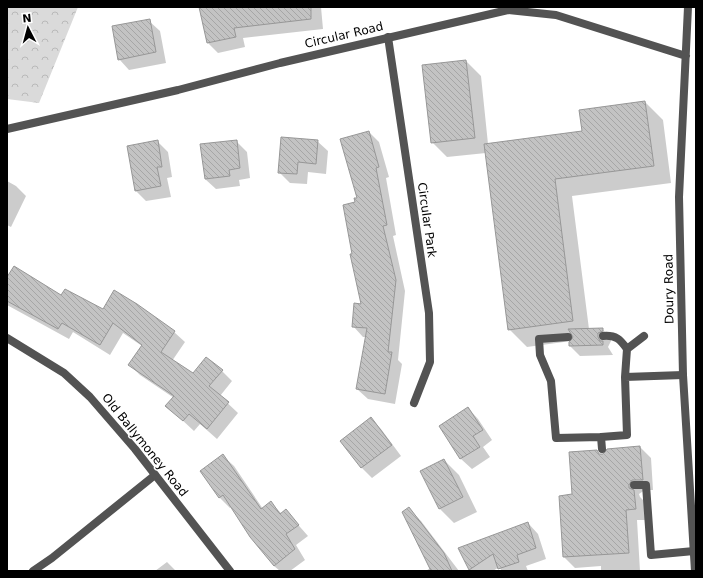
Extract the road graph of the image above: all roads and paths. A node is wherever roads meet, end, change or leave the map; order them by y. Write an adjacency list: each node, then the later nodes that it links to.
1 (688, 7): 3 (street, Doury Road)
2 (388, 37): 3 (street, Circular Road); 4 (street, Circular Road); 12 (street, Circular Park)
3 (686, 56): 10 (street, Doury Road)
4 (7, 129)
5 (603, 336): 9 (street)
6 (644, 336): 9 (street)
7 (568, 337): 13 (street)
8 (7, 338): 15 (street, Old Ballymoney Road)
9 (627, 349): 11 (street)
10 (683, 375): 11 (street); 17 (street, Doury Road)
11 (625, 377): 13 (street)
12 (414, 403)
13 (601, 437): 14 (street)
14 (602, 449)
15 (155, 475): 19 (street); 20 (street, Old Ballymoney Road)
16 (634, 485): 18 (street)
17 (693, 498): 18 (street, Doury Road)
18 (694, 552): 21 (street, Doury Road)
19 (33, 571)
20 (230, 571)
21 (695, 571)

